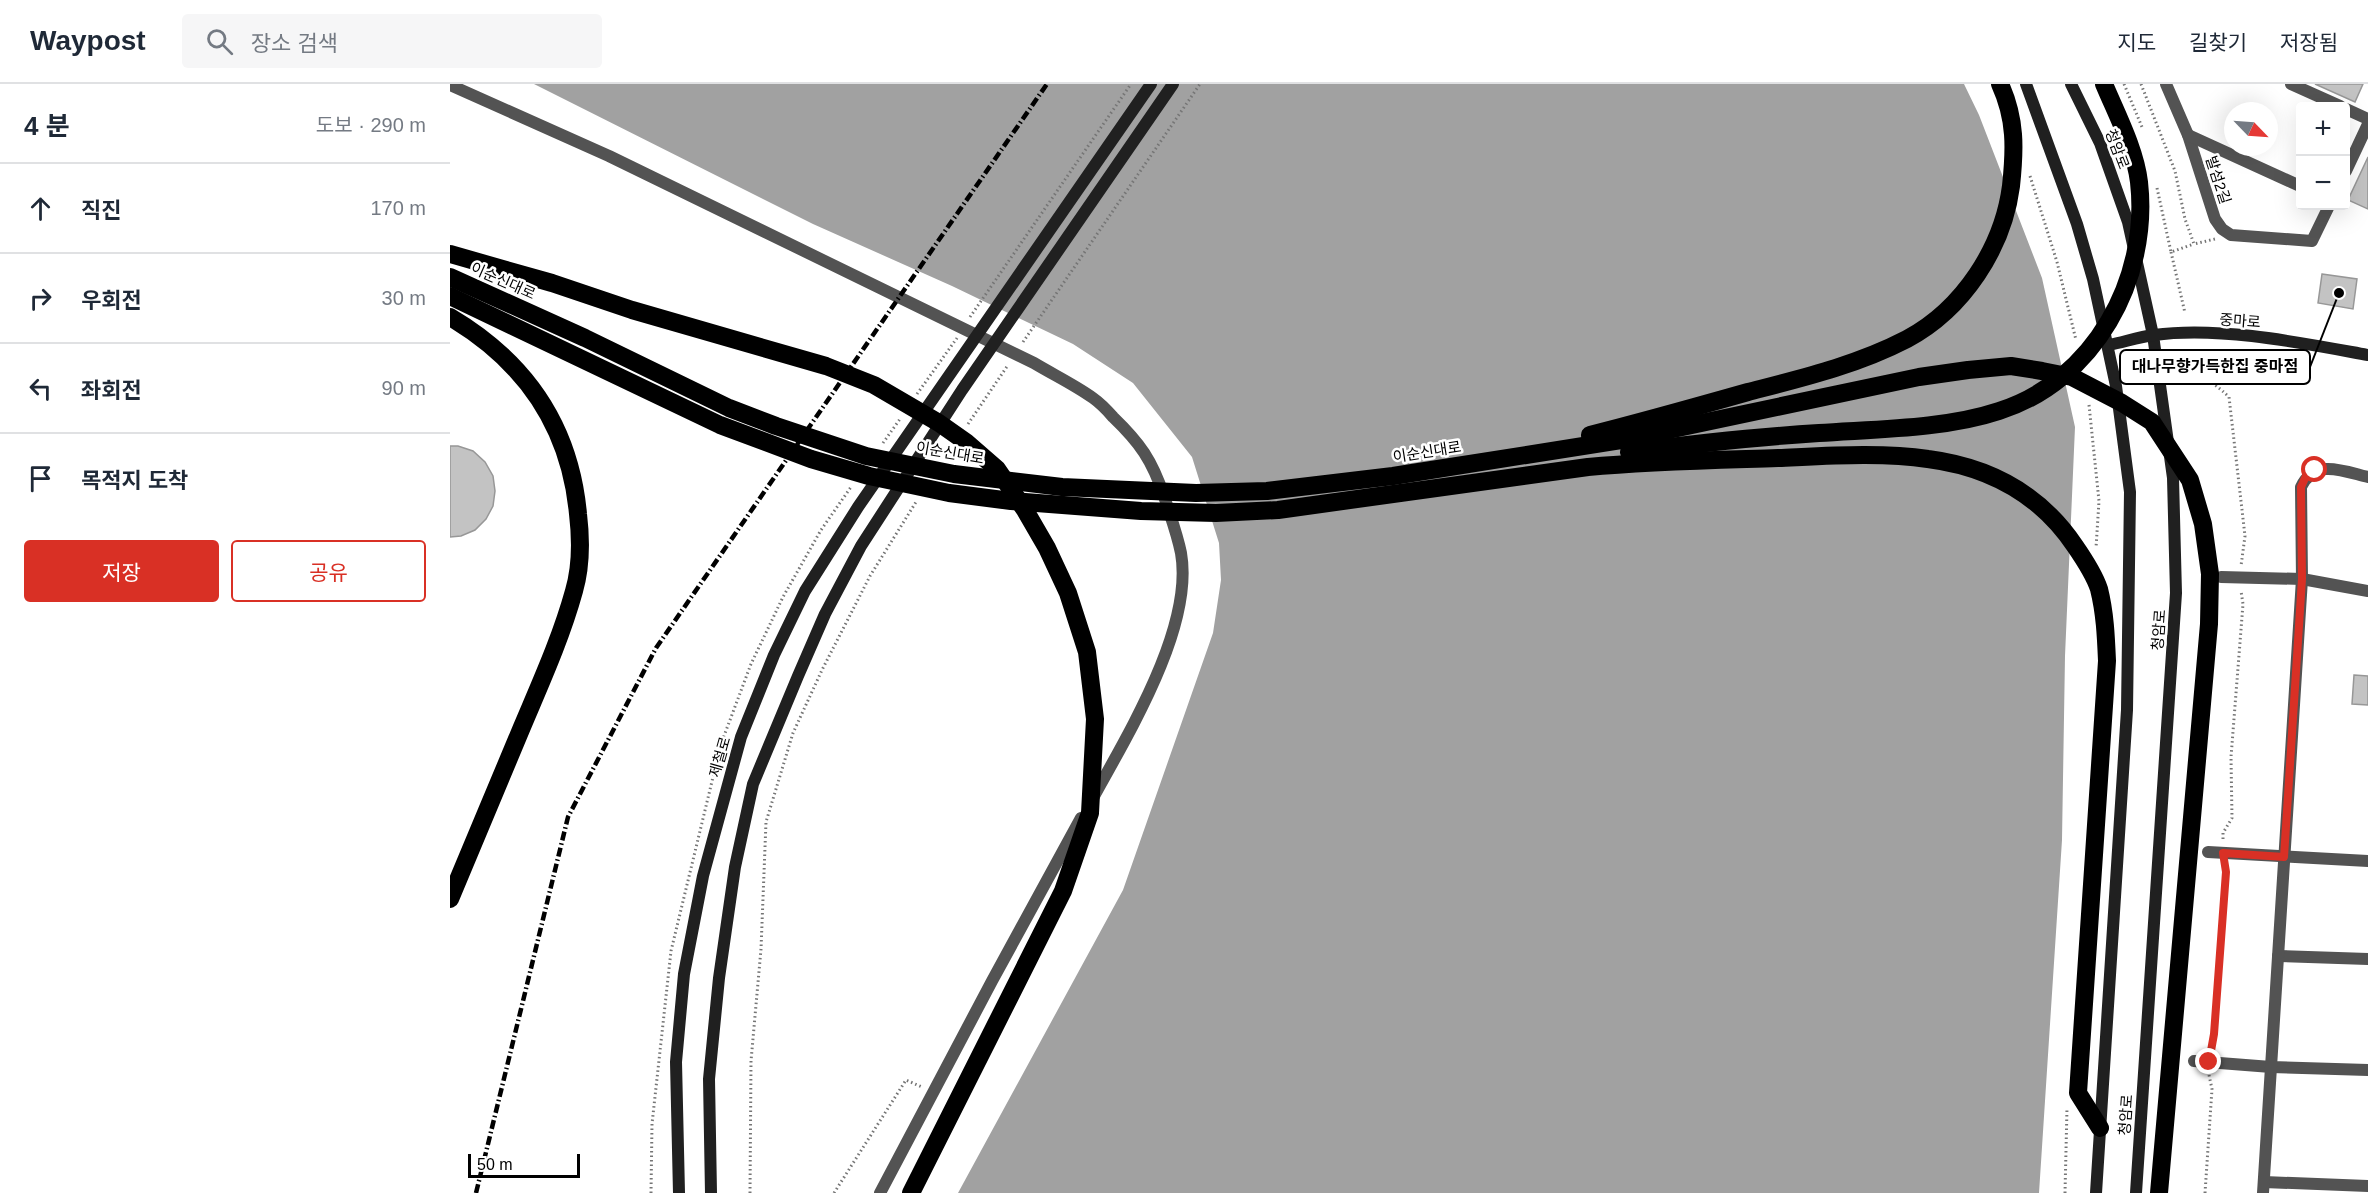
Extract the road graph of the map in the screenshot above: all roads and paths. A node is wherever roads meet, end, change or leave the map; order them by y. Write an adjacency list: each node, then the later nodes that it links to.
1 (1131, 84): 29 (path)
2 (1151, 84): 71 (main road, 제철로)
3 (1173, 84): 70 (main road)
4 (1200, 84): 34 (path)
5 (2000, 84): 46 (highway)
6 (2025, 84): 35 (main road, 청암로)
7 (2071, 84): 32 (main road, 청암로)
8 (2104, 84): 48 (highway)
9 (2141, 84): 22 (path)
10 (2166, 84): 17 (street, 발섬2길)
11 (2291, 84): 13 (street)
12 (450, 85): 73 (street)
13 (2331, 102)
14 (2350, 111): 15 (street)
15 (2368, 119)
16 (2368, 124): 18 (street)
17 (2188, 135): 20 (street); 22 (street, 발섬2길)
18 (2350, 162)
19 (2029, 174): 33 (path)
20 (2296, 184)
21 (2327, 210): 22 (street)
22 (2231, 235)
23 (2171, 252): 27 (path)
24 (450, 254): 74 (highway)
25 (450, 277): 30 (highway, 이순신대로)
26 (450, 296): 30 (highway, 이순신대로)
27 (2185, 314)
28 (450, 317): 59 (highway)
29 (966, 323)
30 (537, 326): 46 (highway, 이순신대로); 48 (highway, 이순신대로)
31 (960, 333): 41 (path)
32 (2153, 335): 35 (main road, 중마로); 37 (main road, 중마로); 77 (main road, 청암로)
33 (2076, 343)
34 (1022, 345)
35 (2109, 345): 67 (main road, 청암로)
36 (2191, 354): 39 (path)
37 (2368, 356)
38 (1009, 364): 44 (path)
39 (2194, 376): 40 (path); 52 (path)
40 (2177, 378)
41 (916, 396)
42 (2089, 401): 50 (path)
43 (901, 417): 45 (path)
44 (962, 432)
45 (882, 444)
46 (1480, 462): 78 (highway)
47 (2368, 477): 53 (street)
48 (1478, 482): 67 (highway)
49 (916, 501): 72 (path)
50 (2096, 558)
51 (2221, 577): 52 (street)
52 (2240, 578): 53 (street); 56 (path)
53 (2302, 579): 54 (street); 57 (street)
54 (2368, 591)
55 (2208, 852): 56 (street)
56 (2223, 853): 57 (street); 63 (path)
57 (2284, 857): 58 (street); 60 (street)
58 (2368, 861)
59 (450, 899)
60 (2278, 956): 61 (street); 64 (street)
61 (2368, 959)
62 (2194, 1061): 63 (street)
63 (2209, 1062): 64 (street); 79 (path)
64 (2271, 1067): 65 (street); 69 (street)
65 (2368, 1070)
66 (2067, 1107): 75 (path)
67 (2100, 1128): 76 (main road, 청암로)
68 (2368, 1186): 69 (street)
69 (2263, 1187)
70 (711, 1190)
71 (679, 1193)
72 (750, 1193)
73 (880, 1193)
74 (911, 1193)
75 (2065, 1193)
76 (2096, 1193)
77 (2136, 1193)
78 (2158, 1193)
79 (2205, 1193)

